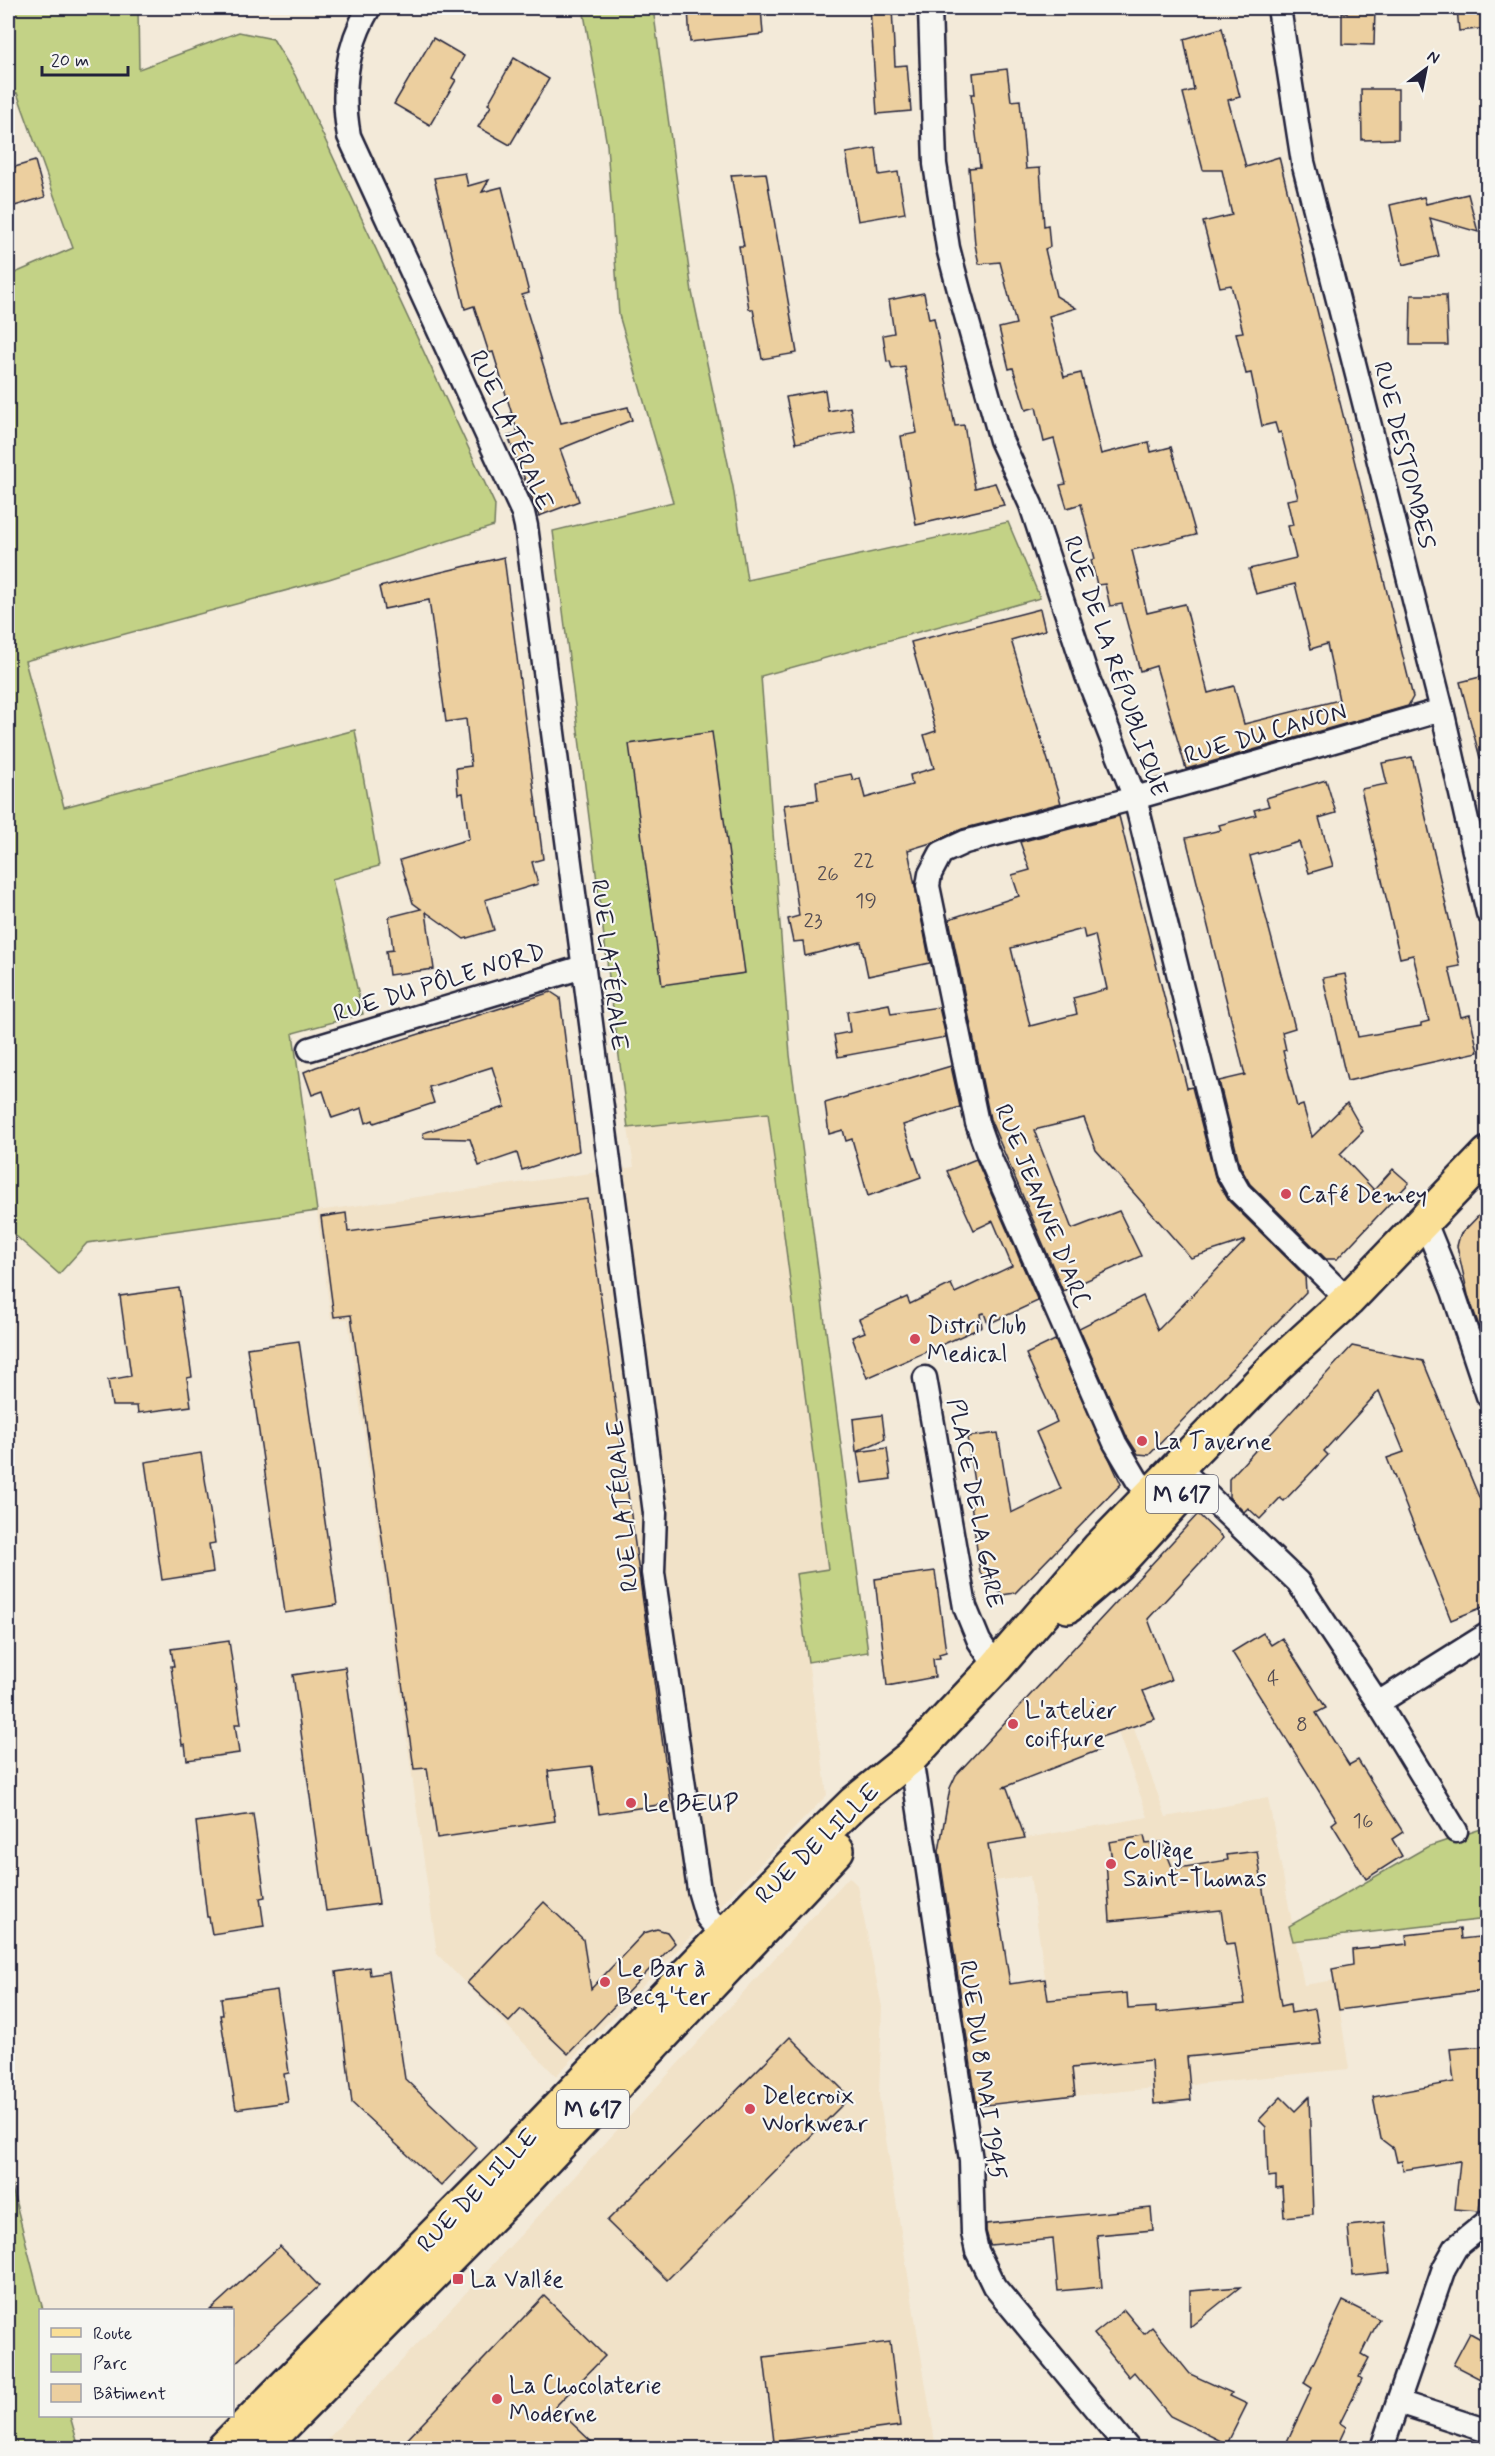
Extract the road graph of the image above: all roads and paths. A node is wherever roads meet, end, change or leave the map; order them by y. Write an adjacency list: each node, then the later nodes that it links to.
1 (369, 8): 8 (street, RUE LATÉRALE)
2 (930, 8): 5 (street, RUE DE LA RÉPUBLIQUE)
3 (1279, 8): 4 (street, RUE DESTOMBES)
4 (1442, 710): 5 (street, RUE DU CANON); 7 (street, RUE DESTOMBES)
5 (1135, 798): 6 (street, RUE DU CANON); 12 (street, RUE DE LA RÉPUBLIQUE)
6 (934, 862): 16 (street, RUE JEANNE D'ARC)
7 (1488, 913)
8 (583, 967): 9 (street, RUE DU PÔLE NORD); 22 (street, RUE LATÉRALE)
9 (310, 1049)
10 (1488, 1154): 11 (main road, RUE DE LILLE / M 617)
11 (1424, 1220): 12 (main road, RUE DE LILLE / M 617); 14 (street)
12 (1348, 1300): 15 (main road, RUE DE LILLE / M 617)
13 (925, 1378): 18 (street, PLACE DE LA GARE)
14 (1488, 1396)
15 (1186, 1474): 16 (main road, RUE DE LILLE / M 617); 19 (street)
16 (1158, 1503): 18 (main road, RUE DE LILLE / M 617)
17 (1488, 1634): 19 (street)
18 (996, 1667): 20 (main road, RUE DE LILLE / M 617)
19 (1378, 1703): 21 (street)
20 (911, 1757): 22 (main road, RUE DE LILLE / M 617); 28 (street, RUE DU 8 MAI 1945)
21 (1456, 1831)
22 (731, 1945): 26 (main road, RUE DE LILLE / M 617); 27 (main road, RUE DE LILLE / M 617)
23 (1488, 2221): 24 (street)
24 (1398, 2402): 25 (street); 29 (street)
25 (1488, 2431)
26 (224, 2448)
27 (261, 2448)
28 (1128, 2448)
29 (1382, 2448)

